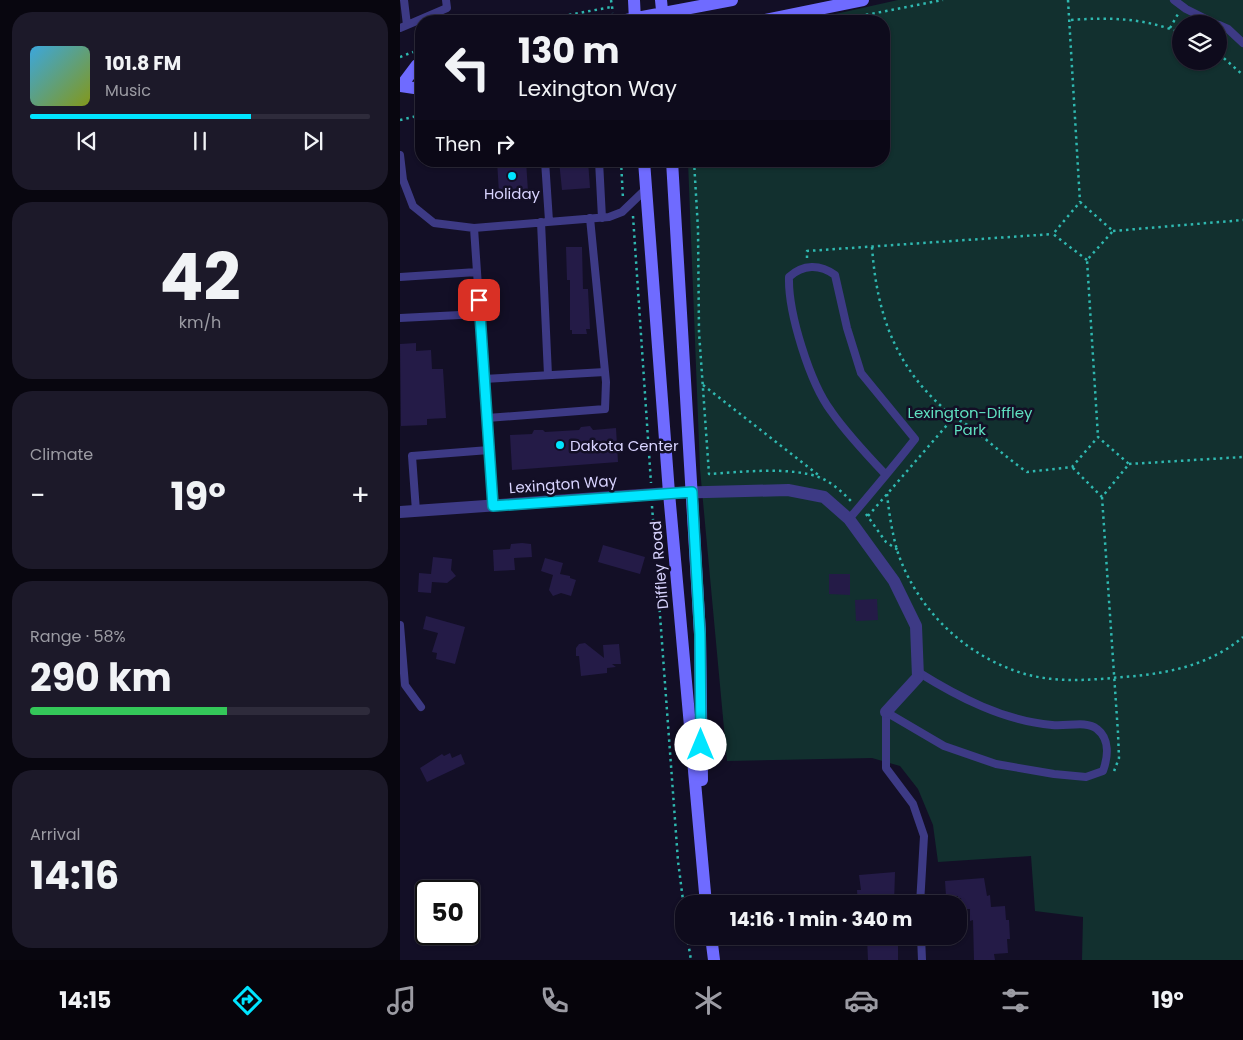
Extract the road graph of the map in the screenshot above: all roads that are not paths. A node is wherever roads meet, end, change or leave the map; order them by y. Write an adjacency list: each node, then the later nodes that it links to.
1 (404, 0): 15 (lane)
2 (446, 0): 8 (lane)
3 (634, 0): 9 (main road)
4 (661, 0): 10 (main road)
5 (732, 0): 11 (main road)
6 (863, 0): 12 (main road)
7 (1174, 0): 13 (lane)
8 (431, 15)
9 (635, 15)
10 (662, 15)
11 (670, 15)
12 (789, 15)
13 (1198, 15)
14 (415, 22): 15 (lane)
15 (403, 27)
16 (1227, 29): 17 (lane)
17 (1243, 43)
18 (415, 67): 19 (main road)
19 (400, 84): 20 (main road)
20 (415, 88)
21 (400, 155): 31 (lane)
22 (546, 167): 29 (lane)
23 (599, 167): 28 (lane)
24 (644, 167): 26 (main road, Diffley Road)
25 (672, 167): 42 (main road, Diffley Road)
26 (646, 190): 28 (lane); 43 (main road, Diffley Road)
27 (590, 218): 28 (lane); 29 (lane); 36 (lane)
28 (602, 218)
29 (550, 221): 30 (lane)
30 (541, 222): 31 (lane); 37 (lane)
31 (474, 228): 32 (lane)
32 (477, 272): 33 (lane); 34 (lane)
33 (400, 277)
34 (480, 314): 35 (lane); 38 (lane)
35 (400, 318)
36 (605, 372): 37 (lane); 39 (lane)
37 (548, 375): 38 (lane)
38 (484, 379): 39 (lane)
39 (487, 418): 40 (lane)
40 (489, 450): 44 (lane); 45 (lane)
41 (886, 475): 41 (lane); 47 (lane)
42 (692, 492): 43 (street, Lexington Way); 47 (street, Lexington Way); 52 (main road, Diffley Road)
43 (669, 493): 44 (street, Lexington Way); 52 (main road, Diffley Road)
44 (493, 506): 45 (street, Lexington Way)
45 (416, 511): 46 (street, Lexington Way)
46 (400, 512)
47 (849, 520): 49 (street, Lexington Way)
48 (400, 625): 50 (lane)
49 (918, 672): 51 (street); 51 (lane)
50 (421, 707)
51 (886, 712): 54 (lane)
52 (702, 875): 53 (main road, Diffley Road)
53 (705, 895)
54 (921, 895)
55 (712, 945): 57 (main road)
56 (921, 945): 58 (lane)
57 (714, 960)
58 (922, 960)

